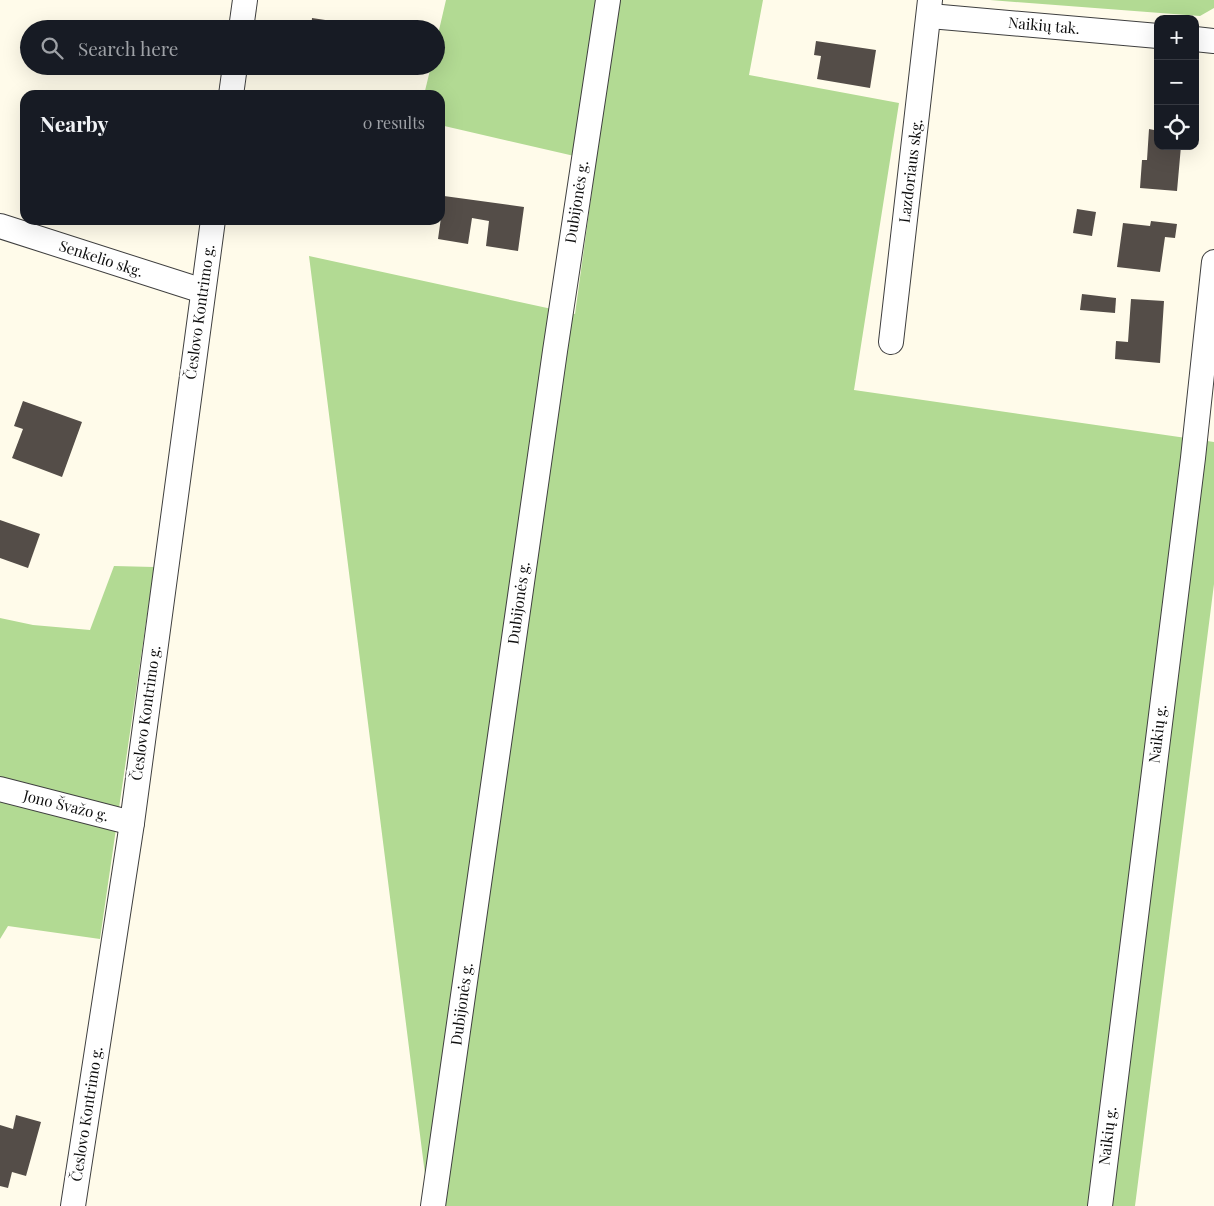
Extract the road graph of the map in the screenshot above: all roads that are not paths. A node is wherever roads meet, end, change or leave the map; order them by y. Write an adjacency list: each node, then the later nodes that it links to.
1 (245, 0): 4 (street)
2 (608, 0): 18 (street, Dubijonės g.)
3 (930, 8): 5 (street, Naikių tak.); 14 (street, Lazdoriaus skg.)
4 (242, 20)
5 (1154, 36)
6 (1199, 39): 7 (street)
7 (1214, 41)
8 (234, 75): 9 (street)
9 (232, 90)
10 (212, 225): 13 (street, Česlovo Kontrimo g.)
11 (0, 226): 13 (street, Senkelio skg.)
12 (1214, 262): 19 (street, Naikių g.)
13 (203, 291): 16 (street, Česlovo Kontrimo g.)
14 (891, 342)
15 (0, 789): 16 (street, Jono Švažo g.)
16 (132, 823): 17 (street, Česlovo Kontrimo g.)
17 (73, 1206)
18 (433, 1206)
19 (1100, 1206)

